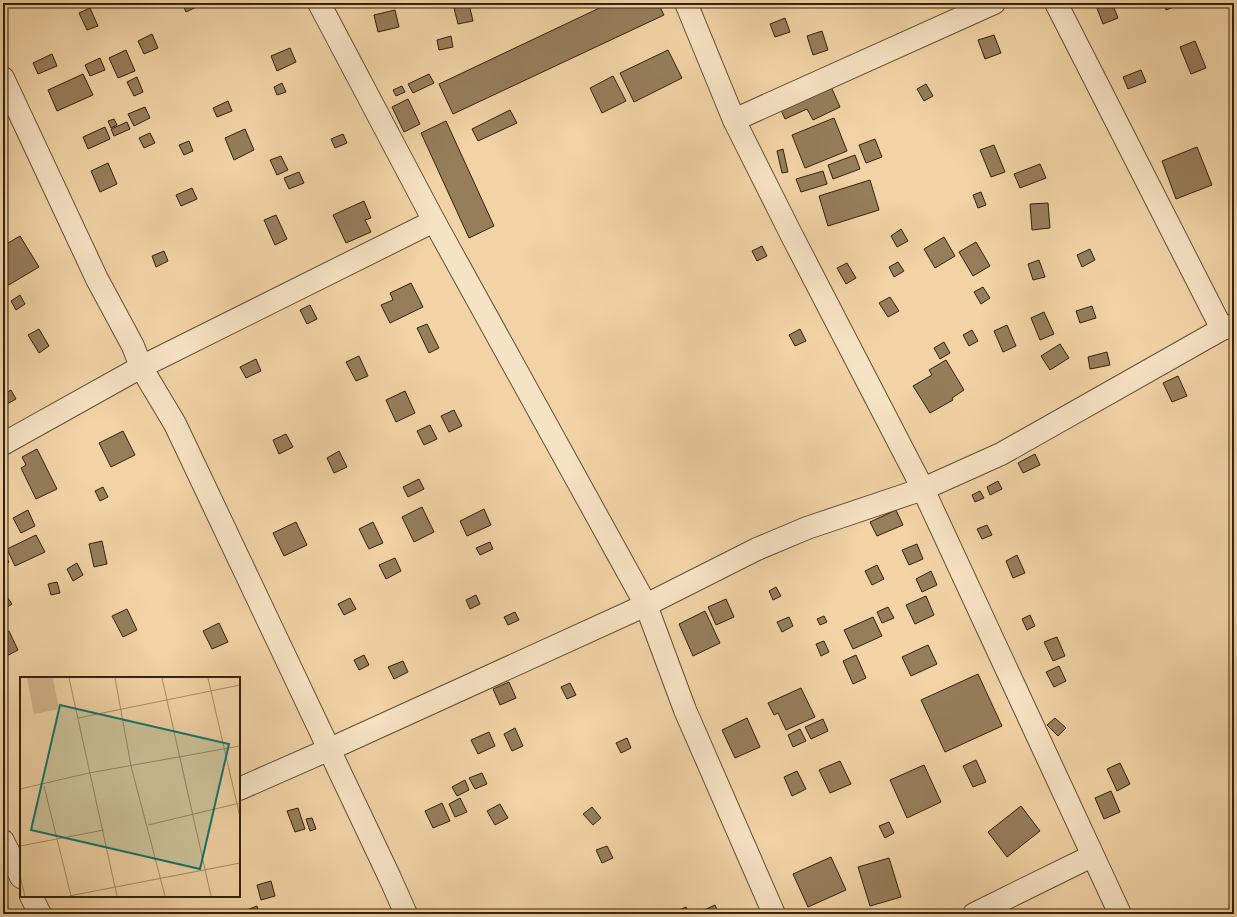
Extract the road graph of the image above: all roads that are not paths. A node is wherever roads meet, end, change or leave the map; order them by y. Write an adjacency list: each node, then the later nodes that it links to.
1 (319, 3): 7 (street)
2 (686, 3): 6 (street)
3 (994, 3): 6 (street)
4 (1056, 3): 8 (street)
5 (3, 78): 9 (street)
6 (734, 120): 11 (street)
7 (434, 221): 9 (street); 12 (street)
8 (1228, 327): 11 (street)
9 (141, 367): 10 (street); 13 (street)
10 (3, 444)
11 (923, 489): 12 (street); 16 (street)
12 (646, 605): 13 (street); 21 (street)
13 (330, 749): 14 (street); 20 (street)
14 (240, 789)
15 (3, 841): 17 (street)
16 (1092, 856): 22 (street); 23 (street)
17 (16, 876)
18 (32, 897): 19 (street)
19 (40, 914)
20 (406, 914)
21 (774, 914)
22 (974, 914)
23 (1120, 914)

